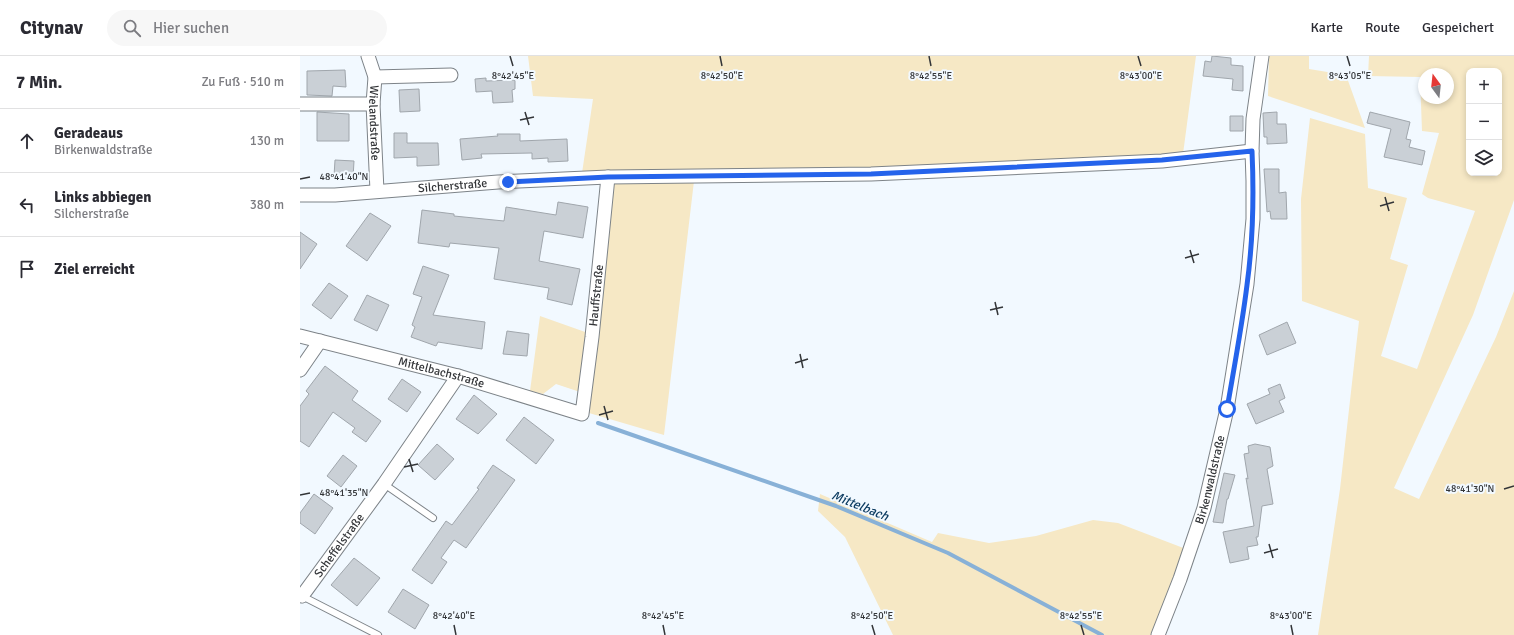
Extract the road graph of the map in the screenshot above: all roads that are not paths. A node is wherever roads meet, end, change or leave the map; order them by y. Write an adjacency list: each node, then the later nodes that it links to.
1 (368, 56): 4 (street, Wielandstraße)
2 (1262, 56): 7 (street, Birkenwaldstraße)
3 (451, 75): 4 (street)
4 (375, 77): 6 (street, Wielandstraße)
5 (300, 104): 6 (street)
6 (374, 104): 9 (street, Wielandstraße)
7 (1252, 151): 8 (street, Silcherstraße); 20 (street, Birkenwaldstraße)
8 (608, 177): 9 (street, Silcherstraße); 15 (street, Hauffstraße)
9 (377, 191): 10 (street, Silcherstraße)
10 (300, 195)
11 (300, 336): 12 (street, Mittelbachstraße)
12 (320, 341): 13 (street); 14 (street, Mittelbachstraße)
13 (300, 370)
14 (458, 376): 15 (street, Mittelbachstraße); 16 (street, Scheffelstraße)
15 (582, 414)
16 (384, 484): 17 (lane); 18 (street, Scheffelstraße)
17 (433, 518)
18 (301, 595): 19 (lane)
19 (378, 635)
20 (1158, 635)

